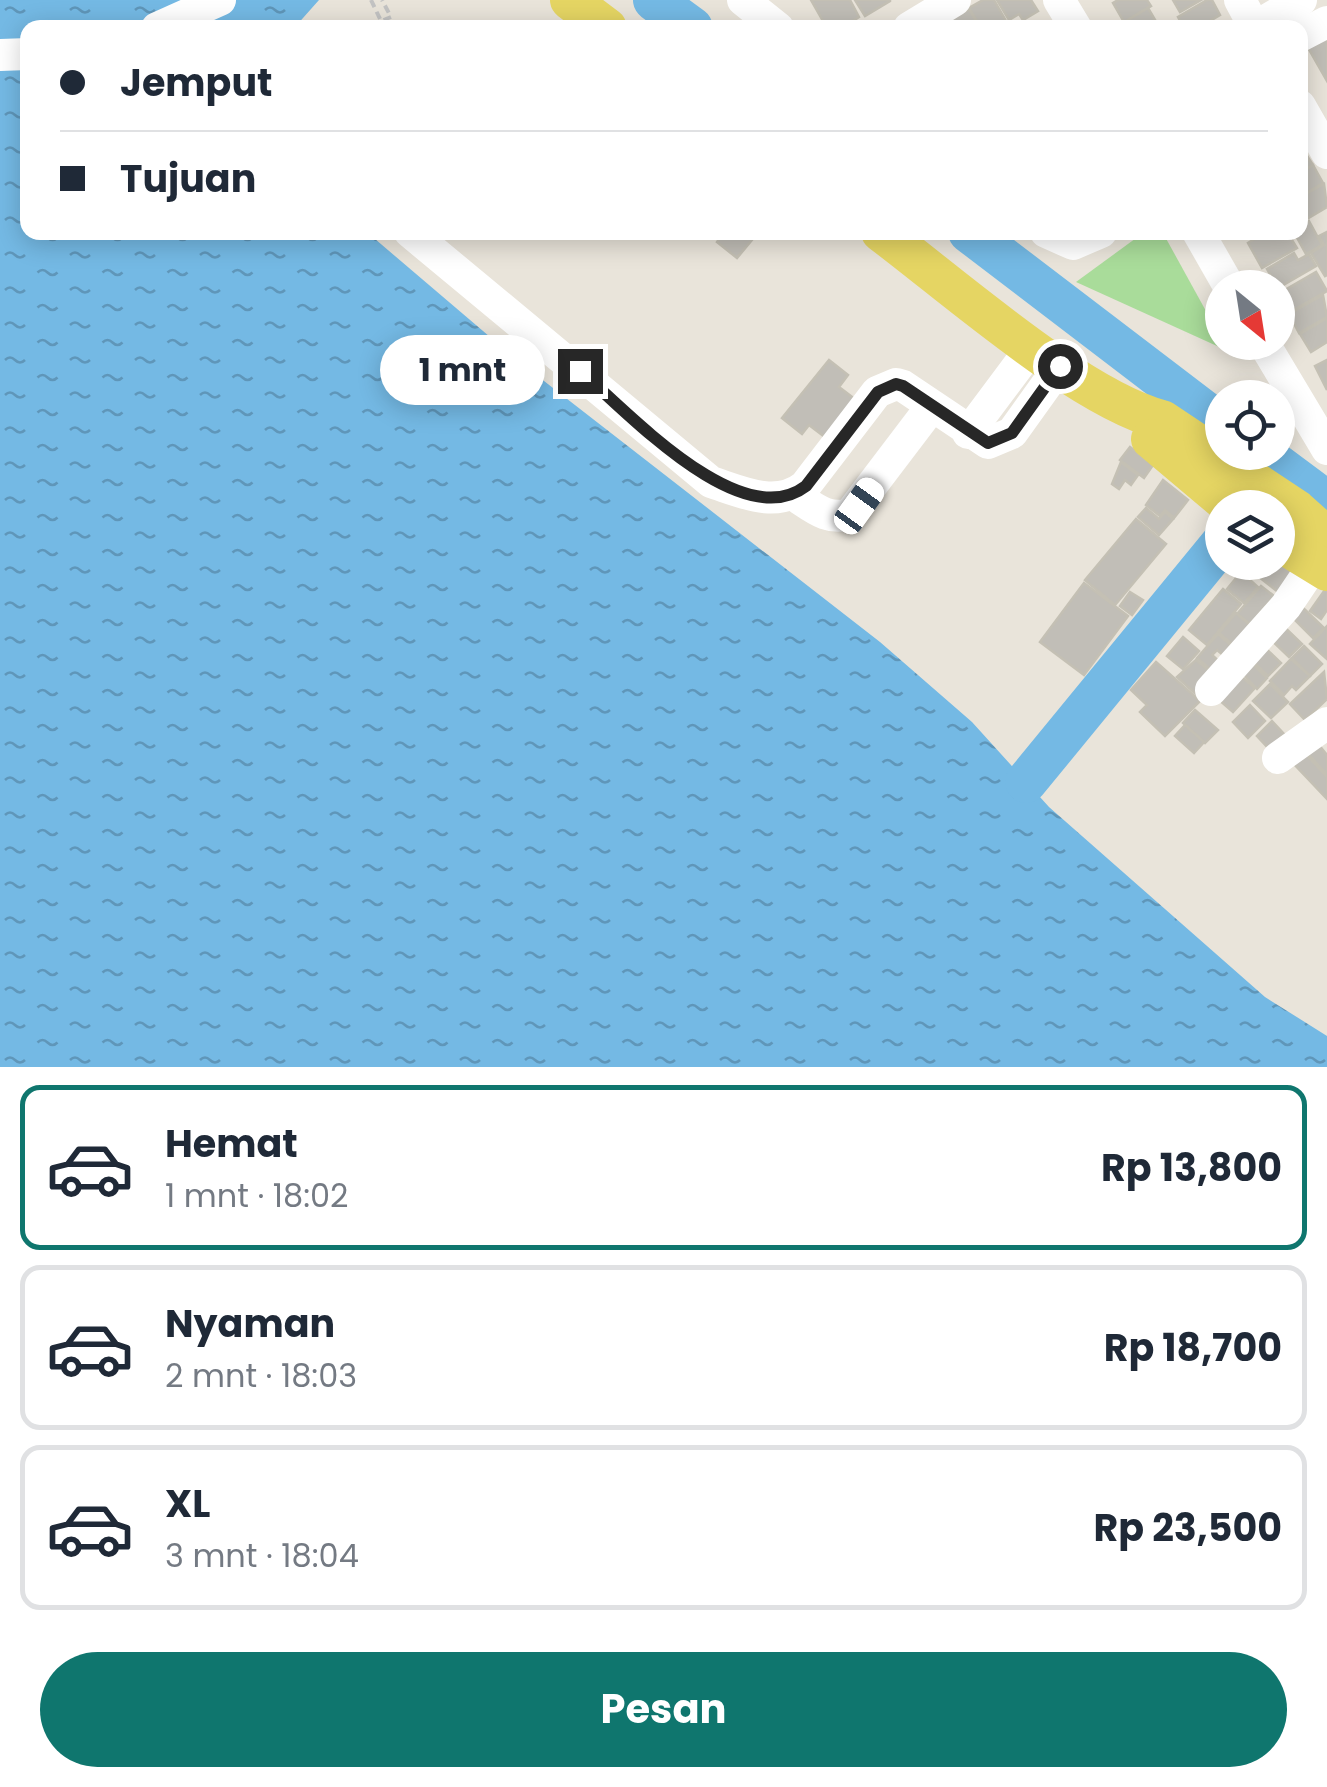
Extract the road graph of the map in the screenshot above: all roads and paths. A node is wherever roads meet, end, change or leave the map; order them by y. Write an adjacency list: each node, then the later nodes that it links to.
1 (220, 0): 7 (street)
2 (382, 0): 8 (path)
3 (570, 0): 9 (main road)
4 (742, 0): 10 (street)
5 (954, 0): 11 (street)
6 (1301, 0): 12 (street)
7 (175, 20)
8 (385, 20)
9 (596, 20)
10 (768, 20)
11 (922, 20)
12 (1267, 20)
13 (1308, 120): 14 (street)
14 (1327, 153)
15 (420, 240): 24 (street)
16 (892, 240): 19 (main road)
17 (1203, 240): 18 (street)
18 (1220, 270)
19 (1046, 356): 21 (street); 23 (main road)
20 (1275, 360): 22 (street)
21 (932, 406): 24 (street); 24 (street)
22 (1327, 449)
23 (1229, 490)
24 (794, 494)
25 (1295, 533): 26 (main road)
26 (1322, 558): 27 (street)
27 (1210, 690)
28 (1327, 723): 29 (street)
29 (1278, 758)

